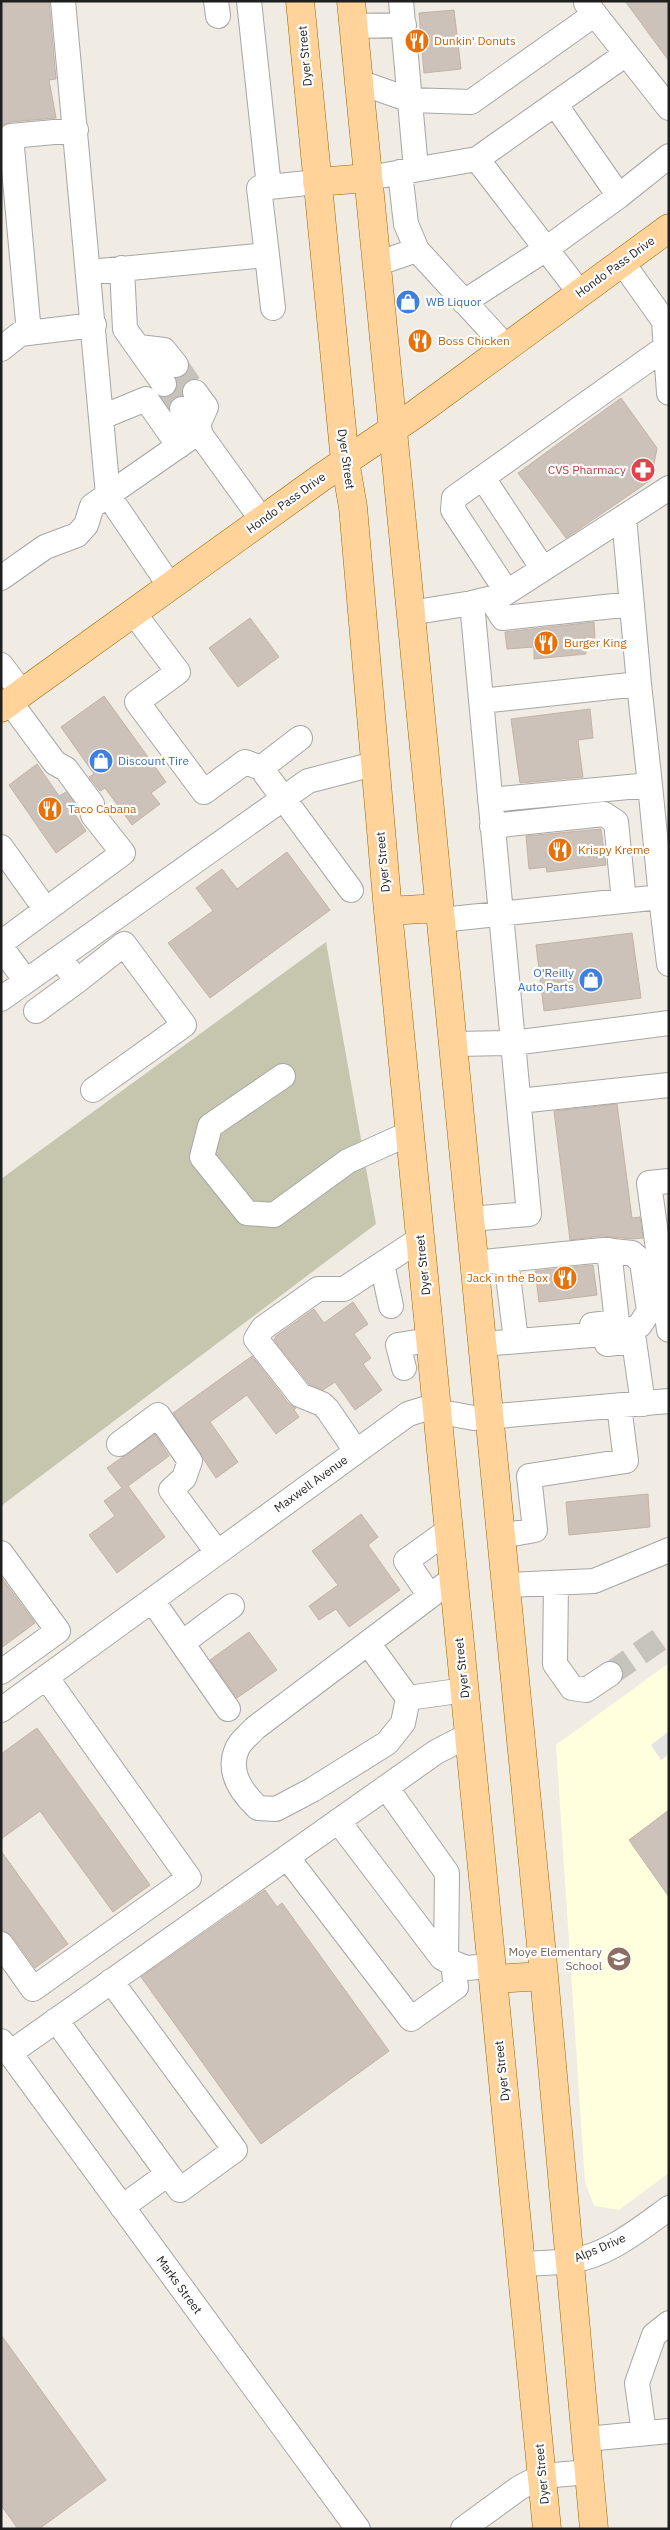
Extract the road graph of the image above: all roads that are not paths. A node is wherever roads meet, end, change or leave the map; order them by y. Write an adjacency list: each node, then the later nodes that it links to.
1 (64, 1): 13 (street)
2 (249, 1): 19 (street)
3 (300, 1): 18 (main road, Dyer Street)
4 (401, 1): 7 (street)
5 (590, 8): 8 (street); 10 (street)
6 (352, 14): 7 (street); 9 (main road)
7 (404, 25): 10 (street)
8 (626, 54): 11 (street); 12 (street)
9 (359, 82): 10 (street); 17 (main road)
10 (410, 100): 16 (street)
11 (555, 104): 15 (street); 20 (street)
12 (669, 108)
13 (76, 130): 28 (street); 33 (street)
14 (669, 156): 20 (street)
15 (477, 159): 16 (street); 22 (street)
16 (408, 171): 17 (street); 23 (street)
17 (368, 178): 18 (main road); 26 (main road)
18 (317, 182): 19 (street); 42 (main road, Dyer Street)
19 (269, 187): 24 (street)
20 (619, 196): 22 (street)
21 (669, 228): 25 (main road, Hondo Pass Drive)
22 (546, 249): 29 (street); 30 (street)
23 (417, 250): 26 (street); 30 (street)
24 (267, 255): 27 (street); 31 (street)
25 (622, 262): 29 (main road, Hondo Pass Drive); 35 (street)
26 (376, 264): 40 (main road)
27 (122, 268): 28 (street); 37 (street)
28 (89, 272): 32 (street)
29 (580, 293): 34 (main road, Hondo Pass Drive)
30 (464, 302): 34 (street)
31 (273, 308)
32 (94, 325): 33 (street); 39 (street)
33 (29, 333): 36 (street)
34 (506, 347): 40 (main road, Hondo Pass Drive)
35 (666, 347): 38 (street); 43 (street)
36 (1, 349)
37 (166, 380)
38 (669, 393)
39 (102, 417): 41 (street); 45 (street)
40 (392, 430): 42 (main road, Hondo Pass Drive); 54 (main road)
41 (179, 446): 45 (street); 47 (street)
42 (345, 461): 47 (main road, Hondo Pass Drive); 61 (main road, Dyer Street)
43 (483, 478): 48 (street); 51 (street)
44 (669, 488): 46 (street)
45 (108, 495): 49 (street); 50 (street)
46 (624, 517): 48 (street); 52 (street)
47 (262, 520): 50 (main road, Hondo Pass Drive)
48 (543, 569): 51 (street)
49 (1, 578)
50 (170, 586): 53 (main road, Hondo Pass Drive)
51 (490, 598): 52 (street); 54 (street); 58 (street)
52 (632, 604): 56 (street)
53 (133, 612): 57 (main road, Hondo Pass Drive); 62 (street)
54 (410, 612): 74 (main road)
55 (1, 665): 57 (street)
56 (639, 684): 58 (street); 63 (street)
57 (11, 701): 60 (street)
58 (481, 701): 65 (street)
59 (300, 738): 62 (street)
60 (55, 763): 66 (street); 66 (street)
61 (374, 764): 64 (street); 73 (main road, Dyer Street)
62 (261, 768): 64 (street)
63 (650, 785): 65 (street); 70 (street)
64 (284, 798): 69 (street); 78 (street)
65 (490, 800): 67 (street)
66 (79, 804): 72 (street)
67 (492, 826): 71 (street); 75 (street)
68 (1, 847): 72 (street)
69 (351, 890)
70 (661, 897): 71 (street); 79 (street)
71 (624, 901): 75 (street)
72 (46, 910): 76 (street)
73 (388, 911): 74 (main road); 91 (main road, Dyer Street)
74 (440, 914): 75 (street); 86 (main road)
75 (501, 914): 85 (street)
76 (1, 943)
77 (1, 947): 80 (street)
78 (59, 957): 80 (street); 81 (street)
79 (669, 964)
80 (26, 981): 82 (street)
81 (77, 981): 83 (street); 89 (street)
82 (1, 999)
83 (36, 1011)
84 (669, 1023): 85 (street)
85 (513, 1043): 86 (street); 90 (street)
86 (453, 1044): 93 (main road)
87 (283, 1076): 91 (street)
88 (669, 1084): 90 (street)
89 (93, 1090)
90 (519, 1101): 93 (street)
91 (410, 1133): 94 (main road, Dyer Street)
92 (669, 1181): 100 (street)
93 (470, 1219): 97 (main road)
94 (420, 1239): 98 (street); 102 (main road, Dyer Street)
95 (609, 1250): 96 (street); 101 (street); 101 (street)
96 (506, 1260): 97 (street); 101 (street)
97 (474, 1263): 103 (main road)
98 (382, 1264): 99 (street); 111 (street)
99 (391, 1306)
100 (669, 1330)
101 (516, 1337): 103 (street); 106 (street)
102 (430, 1340): 104 (street); 108 (main road, Dyer Street)
103 (482, 1344): 109 (main road)
104 (404, 1368)
105 (669, 1401): 106 (street, Maxwell Avenue)
106 (643, 1404): 107 (street, Maxwell Avenue)
107 (619, 1406): 109 (street, Maxwell Avenue); 112 (street)
108 (437, 1410): 109 (street, Maxwell Avenue); 111 (street, Maxwell Avenue); 114 (main road, Dyer Street)
109 (489, 1417): 113 (main road)
110 (119, 1444): 117 (street)
111 (356, 1451): 117 (street, Maxwell Avenue)
112 (529, 1476): 113 (street); 115 (street)
113 (495, 1480): 115 (main road)
114 (449, 1530): 119 (main road, Dyer Street); 122 (street)
115 (501, 1536): 121 (main road)
116 (669, 1550): 120 (street)
117 (217, 1552): 123 (street, Maxwell Avenue)
118 (1, 1553): 125 (street)
119 (454, 1578): 122 (street); 131 (main road, Dyer Street)
120 (556, 1583): 121 (street); 130 (street)
121 (506, 1585): 142 (main road)
122 (430, 1596): 126 (street)
123 (152, 1600): 127 (street); 129 (street, Maxwell Avenue)
124 (232, 1606): 127 (street)
125 (42, 1642): 128 (street); 129 (street)
126 (368, 1642): 132 (street); 132 (street)
127 (182, 1643): 134 (street)
128 (1, 1672)
129 (53, 1672): 133 (street, Maxwell Avenue); 139 (street)
130 (610, 1674)
131 (464, 1690): 132 (street); 135 (main road, Dyer Street)
132 (408, 1698)
133 (4, 1702)
134 (228, 1709)
135 (469, 1735): 136 (street); 141 (main road, Dyer Street)
136 (386, 1787): 137 (street); 140 (street)
137 (338, 1821): 138 (street); 140 (street)
138 (287, 1857): 140 (street); 143 (street)
139 (1, 1944)
140 (450, 1962): 141 (street)
141 (492, 1972): 142 (main road); 150 (main road, Dyer Street)
142 (544, 1976): 149 (main road)
143 (111, 1981): 144 (street); 146 (street)
144 (56, 2020): 145 (street); 146 (street)
145 (6, 2047): 147 (street, Marks Street)
146 (168, 2174): 147 (street)
147 (122, 2207): 157 (street, Marks Street)
148 (669, 2208): 149 (street, Alps Drive)
149 (571, 2261): 150 (street, Alps Drive); 154 (main road)
150 (522, 2264): 156 (main road, Dyer Street)
151 (669, 2322): 153 (street)
152 (669, 2431): 153 (street)
153 (644, 2433): 154 (street)
154 (587, 2439): 155 (main road)
155 (589, 2472): 156 (street); 160 (main road)
156 (542, 2476): 158 (street); 159 (main road, Dyer Street)
157 (358, 2529)
158 (463, 2529)
159 (547, 2529)
160 (594, 2529)

